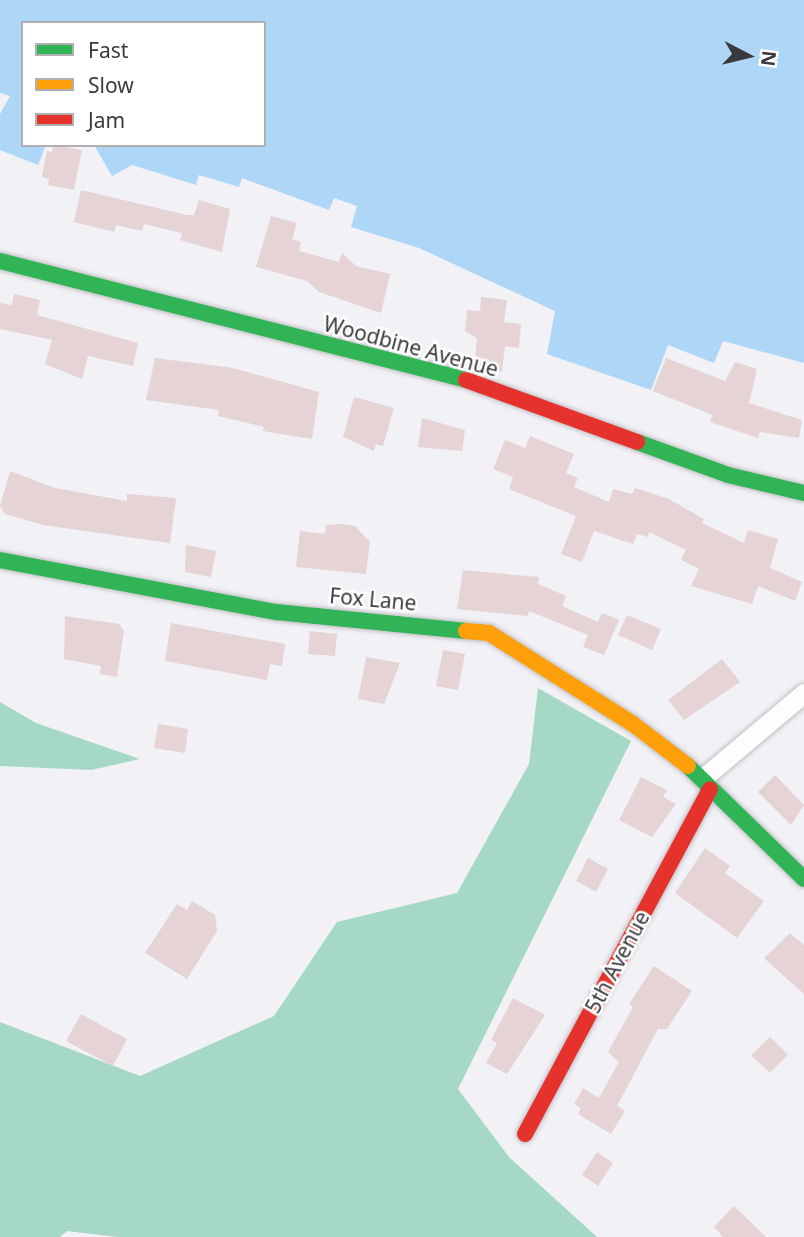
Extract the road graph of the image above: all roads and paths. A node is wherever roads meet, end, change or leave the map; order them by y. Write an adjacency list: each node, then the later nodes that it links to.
1 (0, 261): 2 (street, Woodbine Avenue)
2 (804, 493)
3 (0, 560): 5 (street, Fox Lane)
4 (804, 693): 5 (street, 5th Avenue)
5 (706, 784): 6 (street, Fox Lane); 7 (street, 5th Avenue)
6 (804, 878)
7 (525, 1134)

